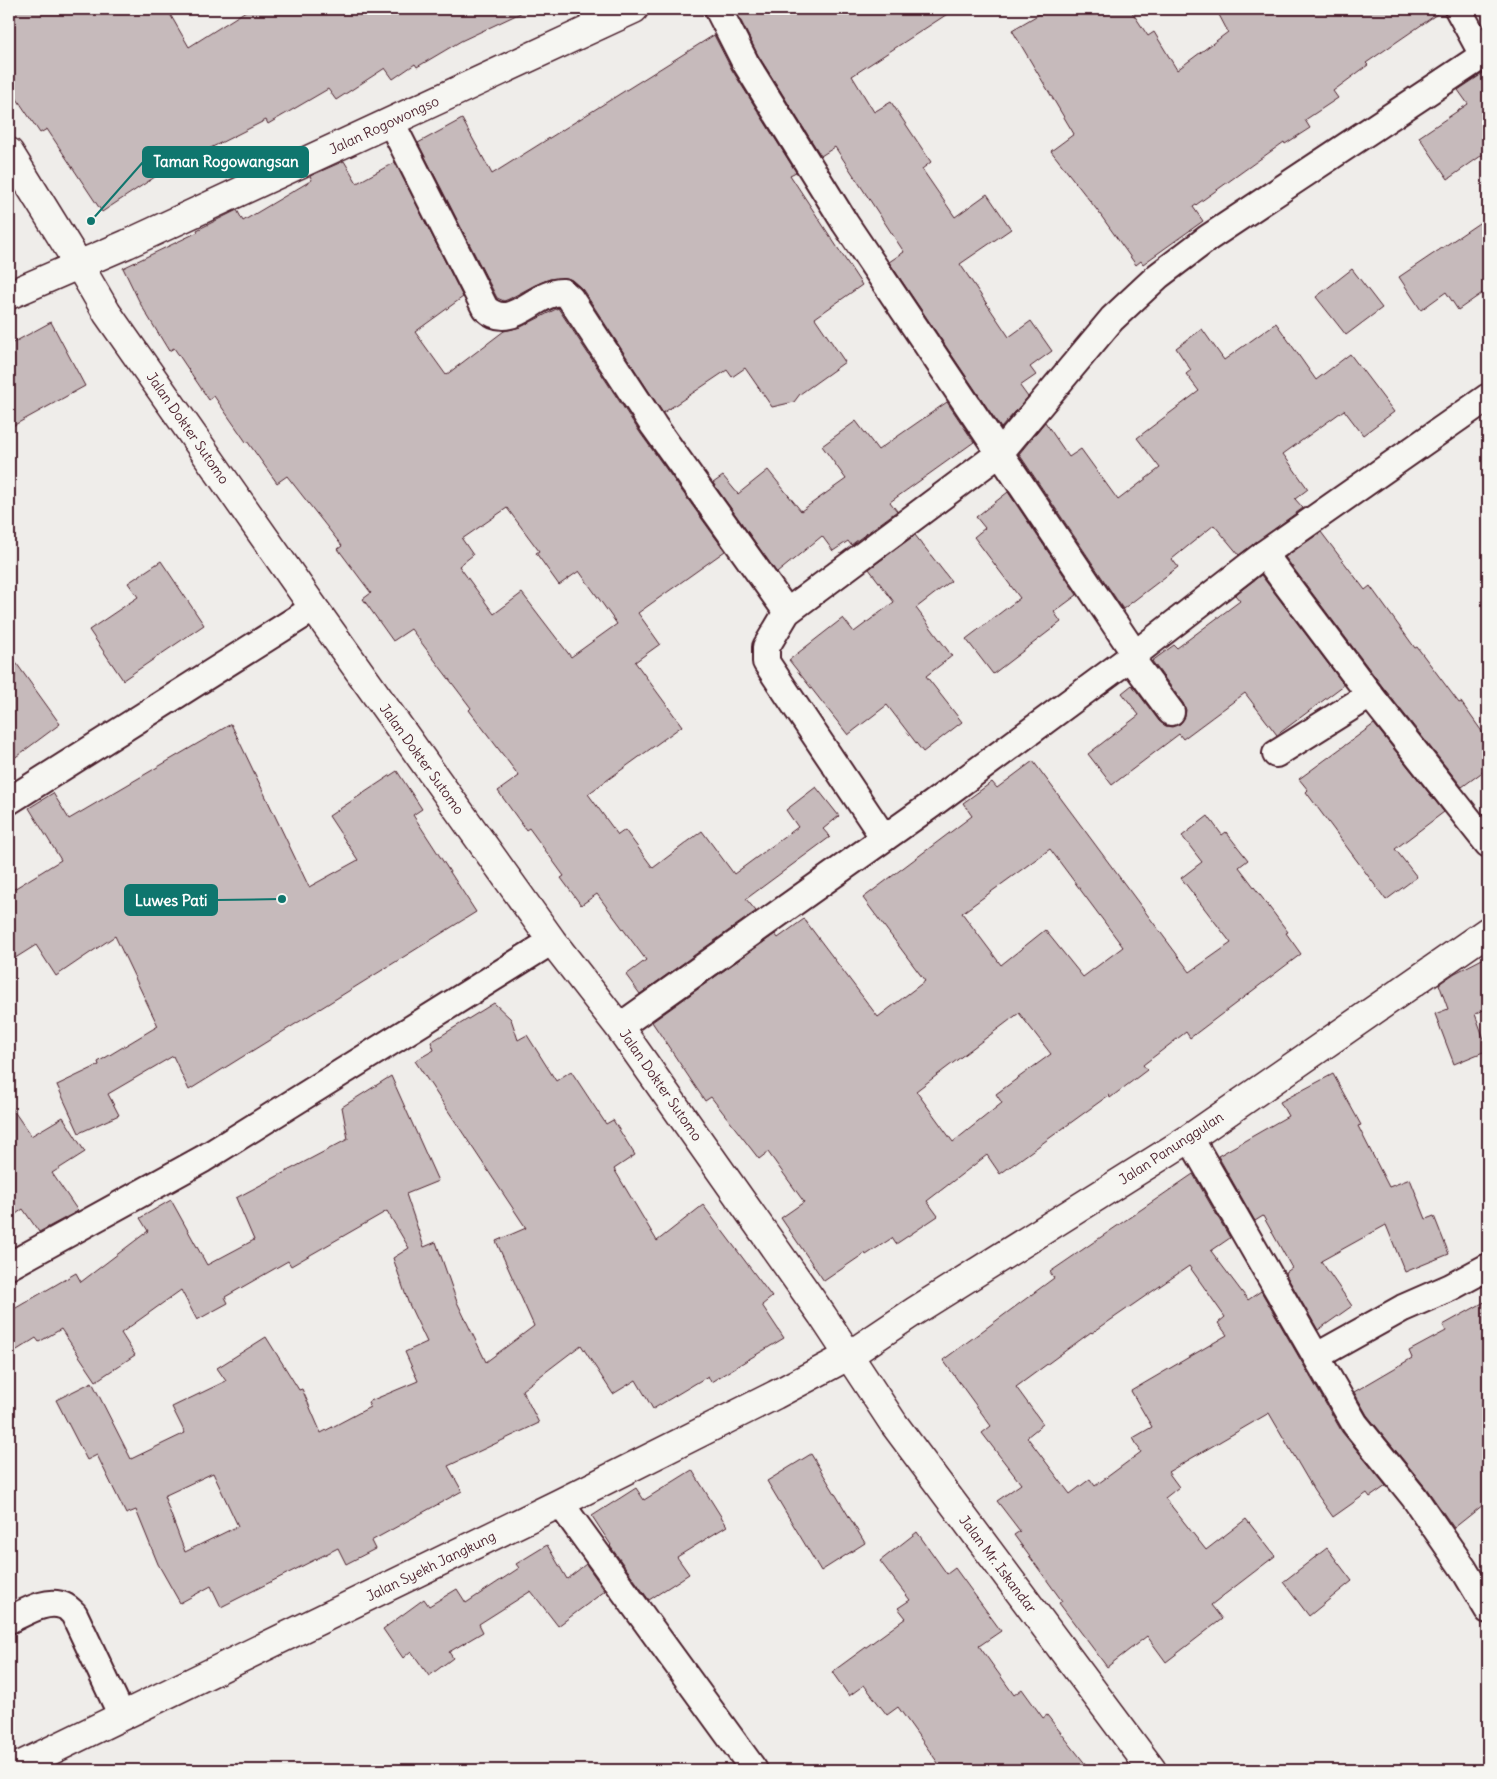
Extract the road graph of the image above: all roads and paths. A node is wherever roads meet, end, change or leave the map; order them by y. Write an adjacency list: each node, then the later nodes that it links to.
1 (634, 9): 4 (main road, Jalan Rogowongso)
2 (718, 9): 11 (street)
3 (1458, 9): 5 (street)
4 (595, 17): 6 (main road, Jalan Rogowongso)
5 (1486, 54): 11 (street)
6 (391, 122): 8 (main road, Jalan Rogowongso); 14 (street)
7 (9, 152): 8 (main road, Jalan Dokter Sutomo)
8 (79, 264): 9 (main road, Jalan Rogowongso); 13 (main road, Jalan Dokter Sutomo)
9 (9, 295)
10 (1488, 397): 12 (street)
11 (1000, 453): 14 (street); 15 (street)
12 (1264, 554): 15 (street); 16 (street)
13 (314, 608): 19 (street); 23 (main road, Jalan Dokter Sutomo)
14 (786, 612): 20 (street)
15 (1133, 655): 17 (street); 20 (street)
16 (1370, 694): 18 (street); 21 (street)
17 (1171, 712)
18 (1276, 754)
19 (9, 802)
20 (884, 838): 24 (street)
21 (1488, 844)
22 (1488, 931): 25 (main road, Jalan Panunggulan)
23 (552, 941): 24 (main road, Jalan Dokter Sutomo); 26 (street)
24 (620, 1026): 28 (main road, Jalan Dokter Sutomo)
25 (1190, 1138): 28 (main road, Jalan Panunggulan); 29 (street)
26 (9, 1266)
27 (1488, 1267): 29 (street)
28 (848, 1356): 30 (main road, Jalan Syekh Jangkung); 36 (main road, Jalan Mr. Iskandar)
29 (1317, 1356): 31 (street)
30 (560, 1503): 33 (main road, Jalan Syekh Jangkung); 35 (street)
31 (1488, 1610)
32 (9, 1620): 33 (street)
33 (122, 1716): 34 (main road, Jalan Syekh Jangkung)
34 (11, 1770)
35 (754, 1770)
36 (1152, 1770)

